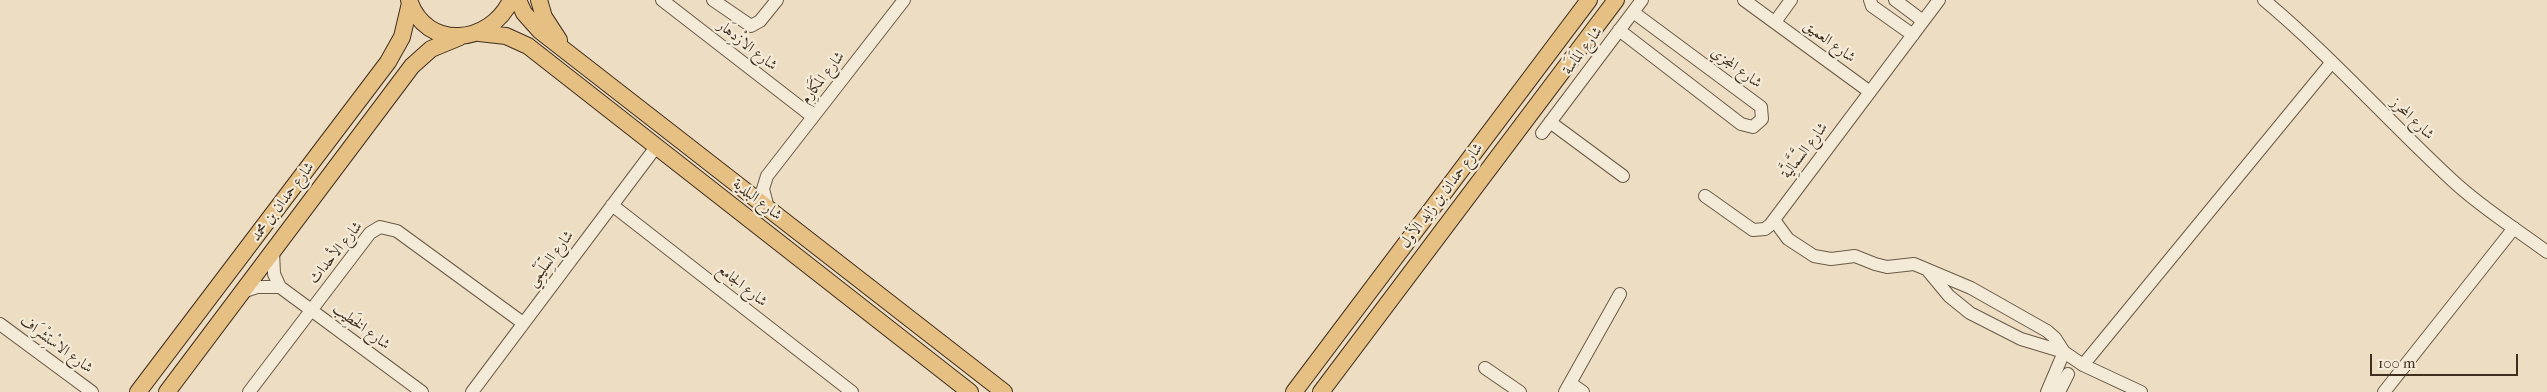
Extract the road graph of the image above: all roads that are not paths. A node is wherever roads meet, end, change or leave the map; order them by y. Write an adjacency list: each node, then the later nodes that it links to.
1 (511, 0): 22 (main road)
2 (518, 0): 25 (main road, شارع البلدية)
3 (539, 0): 25 (main road)
4 (662, 0): 28 (street, شارع الازْدِهَار)
5 (713, 0): 6 (street)
6 (777, 0)
7 (904, 0): 28 (street, شارع المَكَارِم)
8 (1589, 0): 63 (main road, شارع حمدان بن زايد الأول)
9 (1616, 0): 64 (main road, شارع حمدان بن زايد الأول)
10 (1642, 0): 18 (street, شارع المَاسَة)
11 (1744, 0): 20 (street, شارع العميق)
12 (1791, 0): 20 (street)
13 (1870, 0): 23 (street)
14 (1894, 0): 19 (street)
15 (1939, 0): 19 (street, شارع السَّمَّالِيَّة)
16 (2264, 0): 26 (street, شارع المحرز)
17 (410, 2): 24 (main road); 55 (main road, شارع حمدان بن محمد)
18 (1633, 12): 21 (street, شارع المَاسَة); 21 (street, شارع المجزي)
19 (1923, 21): 23 (street, شارع السَّمَّالِيَّة)
20 (1775, 22): 27 (street, شارع العميق)
21 (1619, 30): 29 (street, شارع المَاسَة)
22 (479, 33): 24 (main road); 31 (main road, شارع البلدية)
23 (1913, 35): 27 (street, شارع السَّمَّالِيَّة)
24 (460, 36): 40 (main road, شارع حمدان بن محمد)
25 (567, 52): 34 (main road, شارع البلدية)
26 (2332, 62): 39 (street, شارع المحرز); 50 (street)
27 (1870, 92): 38 (street, شارع السَّمَّالِيَّة)
28 (812, 117): 32 (street, شارع المَكَارِم)
29 (1550, 122): 30 (street, شارع المَاسَة); 33 (street)
30 (1542, 132)
31 (656, 146): 36 (street, شارع السِّلَيْمِي); 61 (main road, شارع البلدية)
32 (767, 176): 34 (street); 37 (street)
33 (1623, 176)
34 (735, 182): 37 (main road, شارع البلدية)
35 (1706, 196): 38 (street, شارع السَّمَّالِيَّة)
36 (612, 205): 47 (street, شارع السِّلَيْمِي); 60 (street, شارع الجامع)
37 (768, 208): 62 (main road, شارع البلدية)
38 (1774, 220): 42 (street)
39 (2514, 228): 41 (street, شارع المحرز); 70 (street)
40 (272, 251): 43 (street); 44 (main road, شارع حمدان بن محمد)
41 (2547, 252)
42 (1928, 271): 49 (street); 49 (street)
43 (280, 287): 44 (street); 46 (street, شارع الخَطِيب)
44 (242, 292): 56 (main road, شارع حمدان بن محمد)
45 (1620, 294): 53 (street)
46 (312, 310): 47 (street, شارع الأحداث); 57 (street, شارع الأحداث); 58 (street, شارع الخَطِيب)
47 (523, 323): 59 (street, شارع السِّلَيْمِي)
48 (0, 324): 54 (street, شارع الاسْتِشْرَاف)
49 (2064, 352): 50 (street); 67 (street)
50 (2083, 365): 69 (street)
51 (1486, 368): 65 (street)
52 (2068, 374): 68 (street)
53 (1568, 388): 66 (street)
54 (92, 392)
55 (138, 392)
56 (167, 392)
57 (250, 392)
58 (422, 392)
59 (472, 392)
60 (852, 392)
61 (970, 392)
62 (1004, 392)
63 (1294, 392)
64 (1321, 392)
65 (1520, 392)
66 (1583, 392)
67 (2047, 392)
68 (2059, 392)
69 (2141, 392)
70 (2384, 392)

